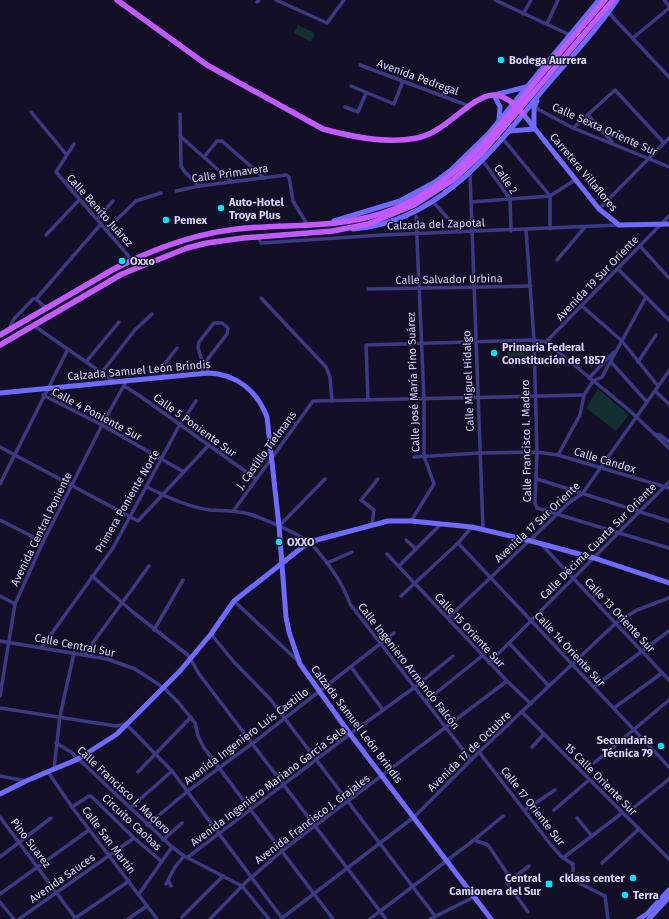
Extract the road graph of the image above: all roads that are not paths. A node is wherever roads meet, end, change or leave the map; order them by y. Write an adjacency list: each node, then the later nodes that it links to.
1 (117, 0): 28 (main road)
2 (276, 0): 11 (street)
3 (495, 0): 12 (street)
4 (531, 0): 15 (street)
5 (558, 0): 16 (street)
6 (599, 0): 17 (street)
7 (605, 0): 67 (main road)
8 (613, 0): 77 (main road)
9 (617, 0): 14 (street)
10 (664, 0): 13 (street)
11 (342, 1)
12 (503, 2): 15 (street)
13 (669, 7): 18 (street)
14 (608, 12): 18 (street); 24 (street)
15 (524, 14): 16 (street)
16 (546, 24): 17 (street)
17 (570, 35): 23 (street)
18 (633, 38): 20 (street)
19 (360, 65): 21 (street, Avenida Pedregal)
20 (669, 77)
21 (403, 81): 25 (street); 28 (street, Avenida Pedregal)
22 (351, 86): 25 (street)
23 (526, 87): 26 (street); 27 (street)
24 (541, 92): 30 (street); 33 (street)
25 (366, 93): 29 (street)
26 (494, 95): 27 (main road); 28 (main road); 35 (street)
27 (514, 104): 33 (main road, bridge); 35 (street)
28 (470, 106)
29 (345, 107)
30 (534, 107): 36 (street, Calle Sexta Oriente Sur); 37 (street)
31 (31, 112): 45 (street)
32 (180, 114): 39 (street)
33 (523, 114): 37 (street, Carretera Villaflores); 38 (street)
34 (588, 115): 36 (street); 42 (street); 44 (street)
35 (498, 121): 67 (street)
36 (573, 128): 44 (street, Calle Sexta Oriente Sur)
37 (534, 129): 38 (street); 52 (street, Carretera Villaflores)
38 (510, 131): 41 (street)
39 (180, 136): 46 (street); 54 (street)
40 (669, 138): 42 (street)
41 (504, 139): 48 (street); 57 (street)
42 (664, 143): 47 (street)
43 (74, 144): 45 (street)
44 (615, 145): 47 (street, Calle Sexta Oriente Sur)
45 (66, 154): 58 (street, Calle Benito Juárez)
46 (204, 157): 51 (street); 53 (street)
47 (648, 158): 49 (street, Calle Sexta Oriente Sur); 63 (street)
48 (483, 161): 50 (street); 59 (street, Calle 2)
49 (669, 167)
50 (470, 174): 61 (street, Calle Miguel Hidalgo); 77 (street)
51 (264, 178): 53 (street, Calle Primavera); 69 (street, Calle Primavera)
52 (575, 180): 57 (street); 63 (street, Carretera Villaflores)
53 (232, 182): 54 (street, Calle Primavera)
54 (199, 186): 55 (street, Calle Primavera)
55 (176, 191)
56 (161, 193): 74 (street)
57 (550, 196): 59 (street); 75 (street)
58 (80, 199): 66 (street, Calle Benito Juárez); 82 (street)
59 (510, 199): 61 (street); 78 (street, Calle 2)
60 (113, 201): 66 (street)
61 (471, 202): 80 (street, Calle Miguel Hidalgo)
62 (435, 204): 79 (street)
63 (599, 209): 71 (street, Carretera Villaflores)
64 (416, 216): 81 (street, Calle José María Pino Suárez)
65 (669, 216): 72 (street, Avenida 19 Sur Oriente)
66 (97, 219): 68 (street, Calle Benito Juárez)
67 (329, 222): 69 (main road)
68 (101, 224): 74 (street, Calle Benito Juárez); 99 (street)
69 (307, 224): 87 (main road)
70 (669, 224): 72 (street, Carretera Villaflores)
71 (619, 225): 72 (street, Carretera Villaflores); 73 (street, Calzada del Zapotal)
72 (661, 225): 86 (street, Avenida 19 Sur Oriente)
73 (585, 227): 75 (street, Calzada del Zapotal); 88 (street)
74 (107, 229): 87 (street, Calle Benito Juárez)
75 (550, 229): 76 (street, Calzada del Zapotal)
76 (526, 230): 78 (street, Calzada del Zapotal); 93 (street, Calle Francisco I. Madero)
77 (332, 231): 84 (main road)
78 (511, 231): 80 (street, Calzada del Zapotal)
79 (460, 232): 80 (street, Calzada del Zapotal); 81 (street, Calzada del Zapotal)
80 (472, 232): 95 (street, Calle Miguel Hidalgo)
81 (417, 234): 85 (street, Calzada del Zapotal); 94 (street, Calle José María Pino Suárez)
82 (46, 236)
83 (258, 236): 84 (main road); 85 (street, Calzada del Zapotal); 105 (main road)
84 (272, 236): 85 (street)
85 (273, 243)
86 (640, 246): 89 (street, Avenida 19 Sur Oriente); 91 (street)
87 (132, 260): 101 (main road)
88 (557, 260)
89 (618, 269): 97 (street); 100 (street, Avenida 19 Sur Oriente)
90 (669, 270): 91 (street)
91 (662, 271): 92 (street)
92 (669, 278)
93 (531, 286): 95 (street, Calle Salvador Urbina); 109 (street, Calle Francisco I. Madero)
94 (419, 288): 95 (street, Calle Salvador Urbina); 96 (street, Calle Salvador Urbina); 113 (street, Calle José María Pino Suárez)
95 (474, 288): 111 (street, Calle Miguel Hidalgo)
96 (368, 289)
97 (646, 297): 103 (street); 110 (street)
98 (261, 298): 139 (street)
99 (36, 299): 101 (street); 106 (street)
100 (582, 306): 110 (street); 112 (street, Avenida 19 Sur Oriente)
101 (47, 309): 106 (main road)
102 (152, 314): 121 (street)
103 (669, 320)
104 (119, 322): 118 (street)
105 (33, 325): 114 (main road); 116 (street)
106 (8, 331): 107 (main road)
107 (0, 335)
108 (656, 335): 120 (street)
109 (534, 340): 111 (street); 112 (street); 136 (street, Calle Francisco I. Madero)
110 (622, 341): 117 (street); 120 (street)
111 (476, 342): 113 (street); 137 (street, Calle Miguel Hidalgo)
112 (546, 342): 125 (street)
113 (422, 343): 138 (street, Calle José María Pino Suárez); 140 (street)
114 (0, 345)
115 (178, 348): 124 (street)
116 (68, 349): 118 (street); 131 (street)
117 (617, 350): 119 (street); 125 (street)
118 (86, 362): 121 (street)
119 (611, 362): 127 (street); 142 (street)
120 (638, 362): 130 (street)
121 (102, 372): 128 (street)
122 (205, 373): 122 (street); 124 (street, Calzada Samuel León Brindis); 158 (street, Calzada Samuel León Brindis)
123 (668, 373): 130 (street, Avenida 17 Sur Oriente)
124 (163, 377): 126 (street, Calzada Samuel León Brindis)
125 (589, 378): 127 (street)
126 (127, 380): 128 (street, Calzada Samuel León Brindis); 129 (street, Avenida Central Poniente)
127 (593, 381): 134 (street); 144 (street)
128 (115, 382): 131 (street, Calzada Samuel León Brindis)
129 (124, 386): 145 (street, Avenida Central Poniente); 146 (street, Calle 5 Poniente Sur)
130 (658, 386): 132 (street, Avenida 17 Sur Oriente)
131 (46, 389): 133 (street, Calzada Samuel León Brindis); 135 (street)
132 (655, 391): 142 (street, Avenida 17 Sur Oriente); 143 (street)
133 (0, 393)
134 (584, 395): 136 (street); 155 (street)
135 (43, 396): 145 (street, Calle 4 Poniente Sur); 154 (street)
136 (535, 397): 137 (street); 152 (street, Calle Francisco I. Madero)
137 (478, 398): 138 (street); 153 (street, Calle Miguel Hidalgo)
138 (424, 399): 140 (street); 156 (street, Calle José María Pino Suárez)
139 (332, 400): 140 (street); 158 (street, J. Castillo Tielmans)
140 (368, 400)
141 (196, 401): 146 (street, Primera Poniente Norte)
142 (647, 402): 144 (street, Avenida 17 Sur Oriente)
143 (669, 404)
144 (636, 418): 147 (street); 160 (street, Avenida 17 Sur Oriente)
145 (102, 425): 159 (street, Calle 4 Poniente Sur); 168 (street, Avenida Central Poniente)
146 (179, 426): 149 (street, Calle 5 Poniente Sur); 159 (street, Primera Poniente Norte)
147 (653, 433): 148 (street); 151 (street)
148 (669, 442)
149 (208, 446): 161 (street); 162 (street, Calle 5 Poniente Sur)
150 (0, 447): 154 (street)
151 (669, 448)
152 (537, 452): 153 (street, Calle Candox); 155 (street, Calle Candox); 165 (street, Calle Francisco I. Madero)
153 (480, 453): 156 (street, Calle Candox); 185 (street, Calle Miguel Hidalgo)
154 (14, 454): 167 (street); 168 (street)
155 (558, 455): 160 (street, Calle Candox)
156 (424, 456): 157 (street, Calle Candox); 179 (street, Calle José María Pino Suárez)
157 (414, 457)
158 (271, 458): 162 (street, J. Castillo Tielmans); 183 (street, Calzada Samuel León Brindis)
159 (162, 459): 161 (street, Calle 4 Poniente Sur); 169 (street, Primera Poniente Norte)
160 (601, 468): 170 (street, Calle Candox); 172 (street, Avenida 17 Sur Oriente)
161 (184, 472): 173 (street)
162 (256, 479): 174 (street, J. Castillo Tielmans)
163 (325, 479): 183 (street)
164 (378, 479): 181 (street)
165 (537, 479): 172 (street); 176 (street, Calle Francisco I. Madero)
166 (669, 482): 170 (street, Calle Décima Cuarta Sur Oriente)
167 (0, 484)
168 (72, 485): 177 (street); 189 (street, Avenida Central Poniente)
169 (147, 487): 173 (street); 177 (street, Primera Poniente Norte)
170 (665, 487): 171 (street, Calle Candox); 175 (street, Calle Décima Cuarta Sur Oriente)
171 (669, 488)
172 (582, 494): 175 (street); 176 (street, Avenida 17 Sur Oriente)
173 (163, 495): 174 (street); 177 (street)
174 (234, 510): 183 (street)
175 (640, 512): 180 (street); 186 (street, Calle Décima Cuarta Sur Oriente)
176 (558, 514): 186 (street); 188 (street, Avenida 17 Sur Oriente)
177 (129, 516): 202 (street, Primera Poniente Norte)
178 (0, 520): 189 (street)
179 (411, 521): 181 (street); 182 (street)
180 (669, 521)
181 (372, 524): 190 (street)
182 (441, 524): 184 (street); 194 (street)
183 (278, 526): 190 (street); 198 (street, Calzada Samuel León Brindis)
184 (472, 528): 185 (street); 191 (street)
185 (483, 529): 188 (street)
186 (619, 533): 193 (street); 197 (street, Calle Décima Cuarta Sur Oriente)
187 (406, 540): 194 (street)
188 (531, 541): 192 (street); 203 (street, Avenida 17 Sur Oriente)
189 (43, 542): 213 (street, Avenida Central Poniente)
190 (309, 542): 198 (street); 199 (street, Calle Ingeniero Armando Falcón)
191 (458, 543): 203 (street, Calle 14 Oriente Sur); 206 (street)
192 (540, 544): 197 (street); 204 (street, Calle 13 Oriente Sur)
193 (669, 548)
194 (416, 549): 201 (street)
195 (352, 552): 199 (street)
196 (387, 554): 201 (street, Calle 15 Oriente Sur)
197 (594, 558): 204 (street, Calle Décima Cuarta Sur Oriente); 207 (street)
198 (280, 563): 211 (street); 233 (street, Calzada Samuel León Brindis)
199 (327, 563): 223 (street, Calle Ingeniero Armando Falcón)
200 (149, 566): 212 (street)
201 (398, 566): 206 (street, Calle 15 Oriente Sur)
202 (92, 576): 212 (street); 225 (street, Primera Poniente Norte)
203 (490, 578): 214 (street, Avenida 17 Sur Oriente); 215 (street, Calle 14 Oriente Sur)
204 (573, 578): 215 (street, Calle Décima Cuarta Sur Oriente); 216 (street, Calle 13 Oriente Sur)
205 (183, 580): 217 (street)
206 (414, 583): 209 (street); 214 (street, Calle 15 Oriente Sur)
207 (669, 583)
208 (0, 596): 213 (street)
209 (402, 596)
210 (669, 598): 216 (street, Avenida 17 de Octubre)
211 (234, 601): 220 (street); 233 (street)
212 (122, 602): 217 (street); 228 (street)
213 (15, 604): 222 (street, Avenida Central Poniente)
214 (448, 618): 230 (street, Calle 15 Oriente Sur)
215 (531, 621): 224 (street, Calle Décima Cuarta Sur Oriente); 234 (street, Calle 14 Oriente Sur)
216 (616, 623): 226 (street, Calle 13 Oriente Sur); 234 (street, Avenida 17 de Octubre)
217 (154, 630): 231 (street)
218 (394, 633): 223 (street, Avenida Ingeniero Luis Castillo)
219 (668, 633): 226 (street)
220 (211, 634): 231 (street); 254 (street)
221 (0, 641): 222 (street, Calle Central Sur)
222 (8, 642): 225 (street, Calle Central Sur); 244 (street, Avenida Central Poniente)
223 (381, 643): 235 (street, Avenida Ingeniero Luis Castillo); 240 (street, Calle Ingeniero Armando Falcón)
224 (509, 643): 232 (street, Calle Décima Cuarta Sur Oriente); 239 (street)
225 (42, 647): 227 (street, Calle Central Sur)
226 (642, 651): 236 (street, Calle 13 Oriente Sur); 241 (street)
227 (74, 653): 228 (street, Calle Central Sur); 252 (street)
228 (84, 655): 242 (street, Calle Central Sur)
229 (453, 656): 240 (street, Avenida Ingeniero Mariano García Sela)
230 (482, 656): 232 (street, Calle 15 Oriente Sur); 246 (street)
231 (190, 659): 242 (street); 261 (street)
232 (489, 663): 238 (street, Calle 15 Oriente Sur)
233 (300, 664): 243 (street, Calzada Samuel León Brindis)
234 (572, 664): 239 (street, Avenida 17 de Octubre); 241 (street, Calle 14 Oriente Sur)
235 (351, 667): 243 (street, Avenida Ingeniero Luis Castillo); 250 (street)
236 (662, 673): 237 (street, Calle 13 Oriente Sur); 249 (street)
237 (669, 680)
238 (506, 681): 247 (street, Calle 15 Oriente Sur); 256 (street, Avenida Francisco J. Grajales)
239 (549, 686): 247 (street, Avenida 17 de Octubre)
240 (415, 687): 246 (street, Calle Ingeniero Armando Falcón); 250 (street, Avenida Ingeniero Mariano García Sela)
241 (594, 687): 249 (street, Calle 14 Oriente Sur)
242 (164, 688): 253 (street, Calle Central Sur); 255 (street)
243 (319, 692): 254 (street, Avenida Ingeniero Luis Castillo); 258 (street, Calzada Samuel León Brindis)
244 (0, 696)
245 (669, 700): 257 (street)
246 (426, 701): 256 (street, Calle Ingeniero Armando Falcón)
247 (530, 704): 251 (street, Avenida 17 de Octubre)
248 (0, 708): 252 (street)
249 (614, 708): 257 (street, Calle 14 Oriente Sur)
250 (383, 710): 258 (street, Avenida Ingeniero Mariano García Sela)
251 (522, 712): 259 (street, 15 Calle Oriente Sur); 263 (street, Avenida 17 de Octubre)
252 (60, 716): 255 (street); 260 (street)
253 (191, 717): 264 (street); 269 (street)
254 (284, 718): 261 (street, Avenida Ingeniero Luis Castillo); 266 (street)
255 (126, 724): 264 (street); 265 (street)
256 (445, 728): 267 (street, Calle Ingeniero Armando Falcón); 275 (street, Avenida Francisco J. Grajales)
257 (634, 730): 268 (street); 270 (street, Calle 14 Oriente Sur)
258 (350, 734): 266 (street, Avenida Ingeniero Mariano García Sela); 275 (street, Calzada Samuel León Brindis)
259 (544, 734): 262 (street); 277 (street, 15 Calle Oriente Sur)
260 (56, 743): 265 (street, Calle Francisco I. Madero); 271 (street)
261 (253, 743): 269 (street, Avenida Ingeniero Luis Castillo); 279 (street)
262 (532, 747)
263 (479, 752): 267 (street, Avenida 17 de Octubre); 288 (street, Calle 17 Oriente Sur)
264 (157, 754): 272 (street); 273 (street)
265 (78, 758): 271 (street); 285 (street, Calle Francisco I. Madero)
266 (316, 760): 279 (street, Avenida Ingeniero Mariano García Sela); 283 (street)
267 (471, 760): 293 (street, Avenida 17 de Octubre)
268 (594, 763)
269 (219, 767): 281 (street, Avenida Ingeniero Luis Castillo); 287 (street)
270 (669, 767)
271 (51, 770): 278 (street); 284 (street, Calle San Martín)
272 (172, 771): 281 (street); 285 (street)
273 (138, 772)
274 (0, 776): 278 (street)
275 (382, 776): 283 (street, Avenida Francisco J. Grajales); 293 (street, Calzada Samuel León Brindis)
276 (669, 779): 286 (street)
277 (589, 780): 289 (street); 290 (street, 15 Calle Oriente Sur)
278 (26, 781): 282 (street)
279 (284, 785): 287 (street, Avenida Ingeniero Mariano García Sela); 298 (street)
280 (555, 790): 288 (street)
281 (188, 791): 297 (street, Avenida Ingeniero Luis Castillo); 301 (street)
282 (0, 794)
283 (348, 803): 298 (street, Avenida Francisco J. Grajales); 307 (street)
284 (72, 807): 300 (street, Calle San Martín); 303 (street, Circuito Caobas)
285 (130, 808): 297 (street, Calle Francisco I. Madero)
286 (632, 809)
287 (252, 810): 301 (street, Avenida Ingeniero Mariano García Sela); 309 (street)
288 (525, 810): 313 (street, Calle 17 Oriente Sur)
289 (554, 810)
290 (622, 813): 299 (street, 15 Calle Oriente Sur); 302 (street)
291 (503, 816): 305 (street)
292 (0, 817): 306 (street, Pino Suarez)
293 (414, 817): 307 (street, Avenida 17 de Octubre); 315 (street, Calzada Samuel León Brindis)
294 (51, 818): 306 (street)
295 (577, 818): 302 (street)
296 (182, 823): 304 (street)
297 (147, 825): 304 (street, Calle Francisco I. Madero)
298 (316, 826): 309 (street, Avenida Francisco J. Grajales); 320 (street)
299 (639, 829): 314 (street, 15 Calle Oriente Sur); 317 (street)
300 (89, 830): 310 (street, Calle San Martín); 318 (street)
301 (218, 833): 312 (street, Avenida Ingeniero Mariano García Sela); 322 (street)
302 (592, 836): 313 (street)
303 (134, 838): 310 (street, Avenida Sauces); 316 (street, Circuito Caobas)
304 (163, 840): 308 (street, Calle Francisco I. Madero)
305 (474, 840): 315 (street); 323 (street)
306 (20, 842): 311 (street); 318 (street, Pino Suarez)
307 (380, 843): 320 (street, Avenida 17 de Octubre); 329 (street)
308 (172, 847): 312 (street, Calle Francisco I. Madero); 316 (street)
309 (283, 850): 322 (street, Avenida Francisco J. Grajales); 332 (street)
310 (109, 855): 325 (street, Calle San Martín); 331 (street, Avenida Sauces)
311 (0, 857)
312 (186, 857): 321 (street, Calle Francisco I. Madero); 324 (street, Avenida Ingeniero Mariano García Sela)
313 (563, 858): 357 (street, Calle 17 Oriente Sur)
314 (669, 859)
315 (447, 860): 329 (street); 335 (street, Calzada Samuel León Brindis)
316 (161, 861): 334 (street)
317 (602, 863)
318 (38, 866): 331 (street, Pino Suarez); 333 (street)
319 (529, 866): 323 (street)
320 (347, 868): 332 (street, Avenida 17 de Octubre); 339 (street)
321 (223, 876): 328 (street, Calle Francisco I. Madero); 343 (street)
322 (252, 876): 328 (street, Avenida Francisco J. Grajales); 351 (street)
323 (512, 879): 340 (street)
324 (168, 880): 326 (street, Avenida Ingeniero Mariano García Sela); 327 (street)
325 (129, 881): 334 (street, Calle San Martín); 346 (street)
326 (166, 884)
327 (172, 886)
328 (242, 886): 349 (street, Avenida Francisco J. Grajales); 350 (street)
329 (412, 886): 339 (street); 341 (street)
330 (669, 890): 342 (street)
331 (56, 893): 345 (street, Avenida Sauces); 346 (street, Pino Suarez)
332 (314, 893): 351 (street, Avenida 17 de Octubre); 352 (street)
333 (0, 894)
334 (139, 894): 338 (street, Calle San Martín)
335 (474, 896): 341 (street); 356 (street, Calzada Samuel León Brindis)
336 (669, 897): 342 (street)
337 (0, 902): 344 (street)
338 (147, 906): 347 (street); 348 (street, Calle San Martín)
339 (380, 912): 353 (street); 354 (street)
340 (528, 912)
341 (435, 916): 355 (street)
342 (649, 917): 358 (street)
343 (182, 918)
344 (14, 919)
345 (19, 919)
346 (75, 919)
347 (128, 919)
348 (157, 919)
349 (210, 919)
350 (268, 919)
351 (282, 919)
352 (334, 919)
353 (370, 919)
354 (386, 919)
355 (430, 919)
356 (491, 919)
357 (608, 919)
358 (639, 919)

